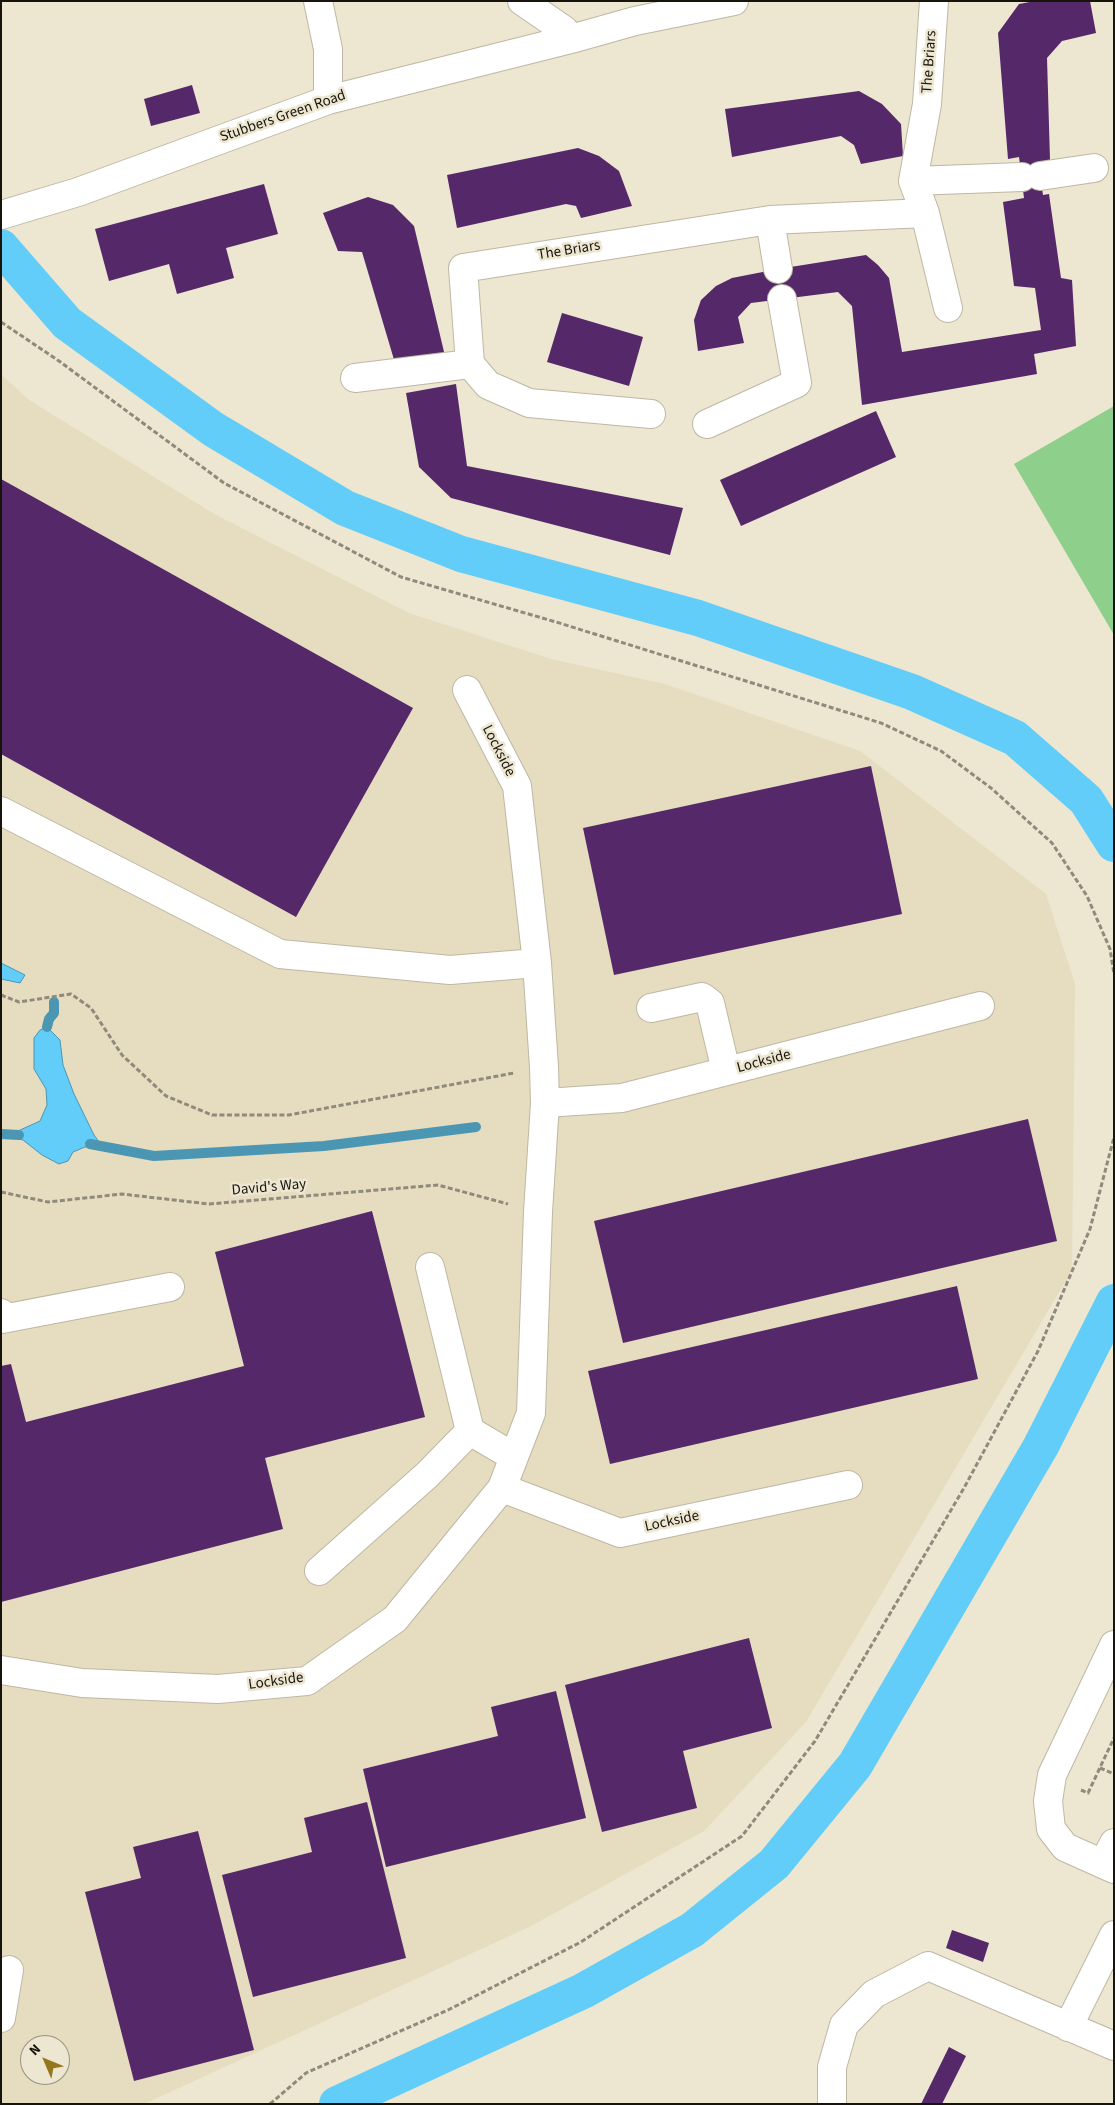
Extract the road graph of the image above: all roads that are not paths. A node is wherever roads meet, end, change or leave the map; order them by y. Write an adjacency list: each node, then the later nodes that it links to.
1 (318, 1): 6 (street)
2 (522, 1): 5 (street)
3 (734, 1): 5 (street, Stubbers Green Road)
4 (934, 1): 8 (street, The Briars)
5 (571, 39): 6 (street, Stubbers Green Road)
6 (328, 100): 10 (street, Stubbers Green Road)
7 (1094, 168): 8 (street)
8 (913, 181): 9 (street)
9 (925, 213): 11 (street, The Briars); 14 (street)
10 (1, 215)
11 (770, 220): 12 (street); 15 (street, The Briars)
12 (778, 269)
13 (782, 299): 18 (street)
14 (948, 308)
15 (470, 364): 16 (street); 17 (street)
16 (354, 378)
17 (650, 414)
18 (707, 424)
19 (467, 690): 21 (street, Lockside)
20 (1, 811): 21 (street)
21 (536, 963): 25 (street, Lockside)
22 (980, 1006): 24 (street, Lockside)
23 (651, 1008): 24 (street)
24 (726, 1071): 25 (street, Lockside)
25 (545, 1102): 30 (street, Lockside)
26 (430, 1266): 29 (street)
27 (170, 1287): 28 (street)
28 (1, 1313)
29 (470, 1431): 30 (street); 33 (street)
30 (514, 1458): 32 (street, Lockside)
31 (848, 1485): 32 (street, Lockside)
32 (502, 1488): 35 (street, Lockside)
33 (319, 1571)
34 (1114, 1645): 36 (street)
35 (1, 1670)
36 (1110, 1859)
37 (1114, 1935): 40 (street)
38 (9, 1970): 39 (street)
39 (1, 2018)
40 (1068, 2027): 41 (street); 42 (street)
41 (1114, 2046)
42 (832, 2104)

